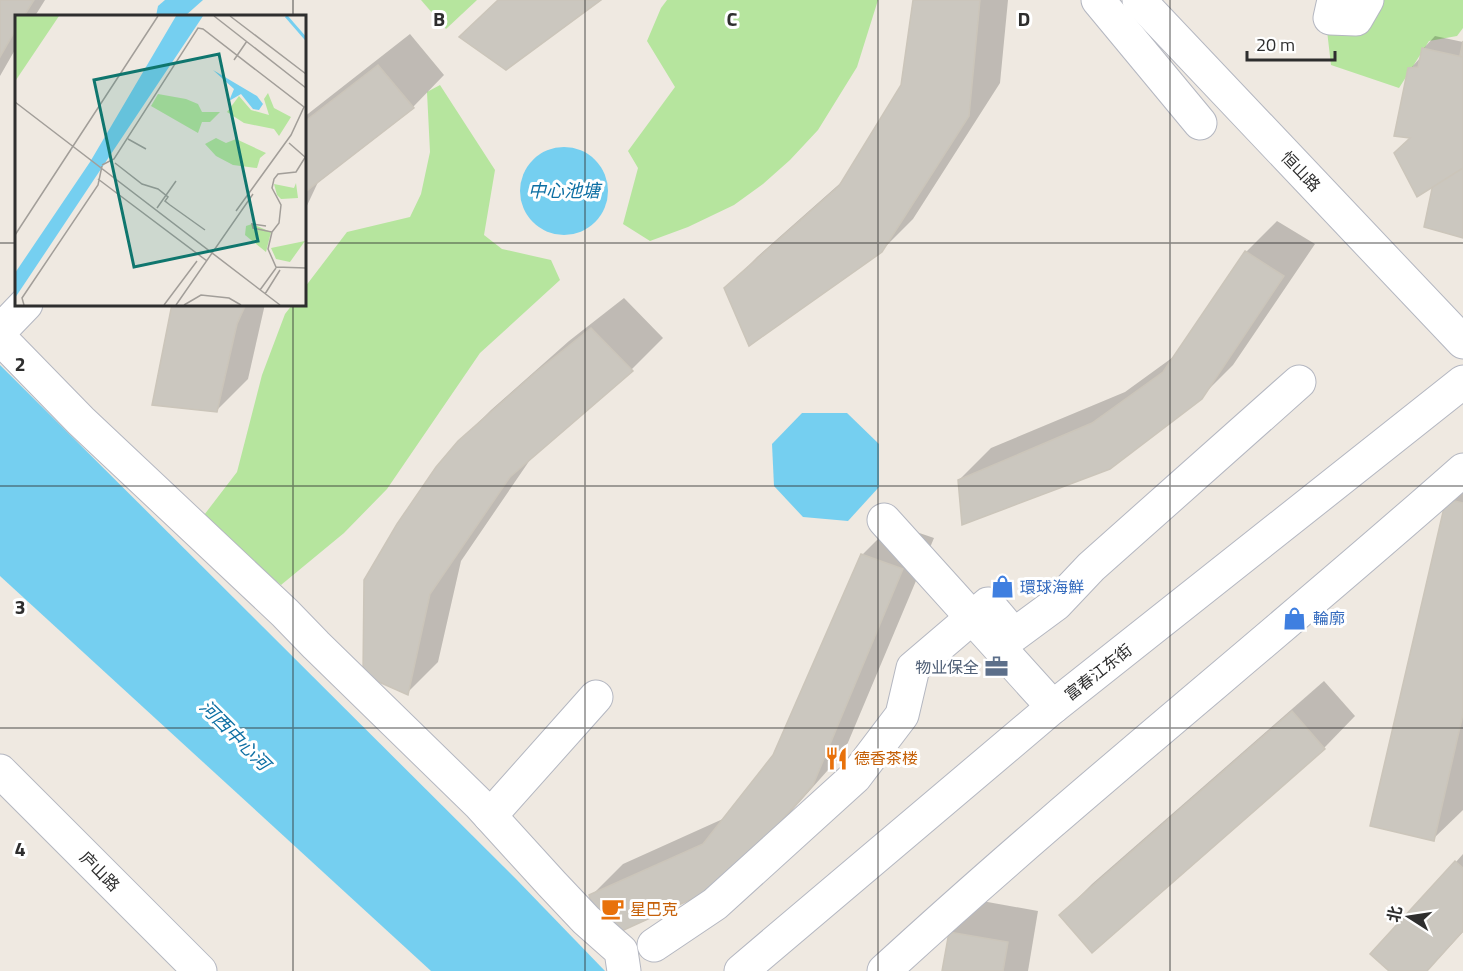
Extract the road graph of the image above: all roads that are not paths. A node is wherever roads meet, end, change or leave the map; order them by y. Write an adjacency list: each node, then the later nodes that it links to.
1 (1098, 0): 5 (street)
2 (1139, 0): 9 (street, 恒山路)
3 (1334, 0): 4 (street)
4 (1367, 0)
5 (1200, 123)
6 (24, 306): 7 (street)
7 (0, 332)
8 (0, 338): 18 (street)
9 (1463, 342)
10 (1299, 382): 14 (street)
11 (1463, 382): 16 (street, 富春江东街)
12 (1463, 470): 23 (street)
13 (884, 520): 14 (street)
14 (973, 619): 16 (street); 19 (street)
15 (596, 697): 18 (street)
16 (1053, 707): 22 (street, 富春江东街)
17 (0, 771): 20 (street, 庐山路)
18 (490, 816): 21 (street)
19 (654, 945)
20 (200, 971)
21 (624, 971)
22 (741, 971)
23 (884, 971)

